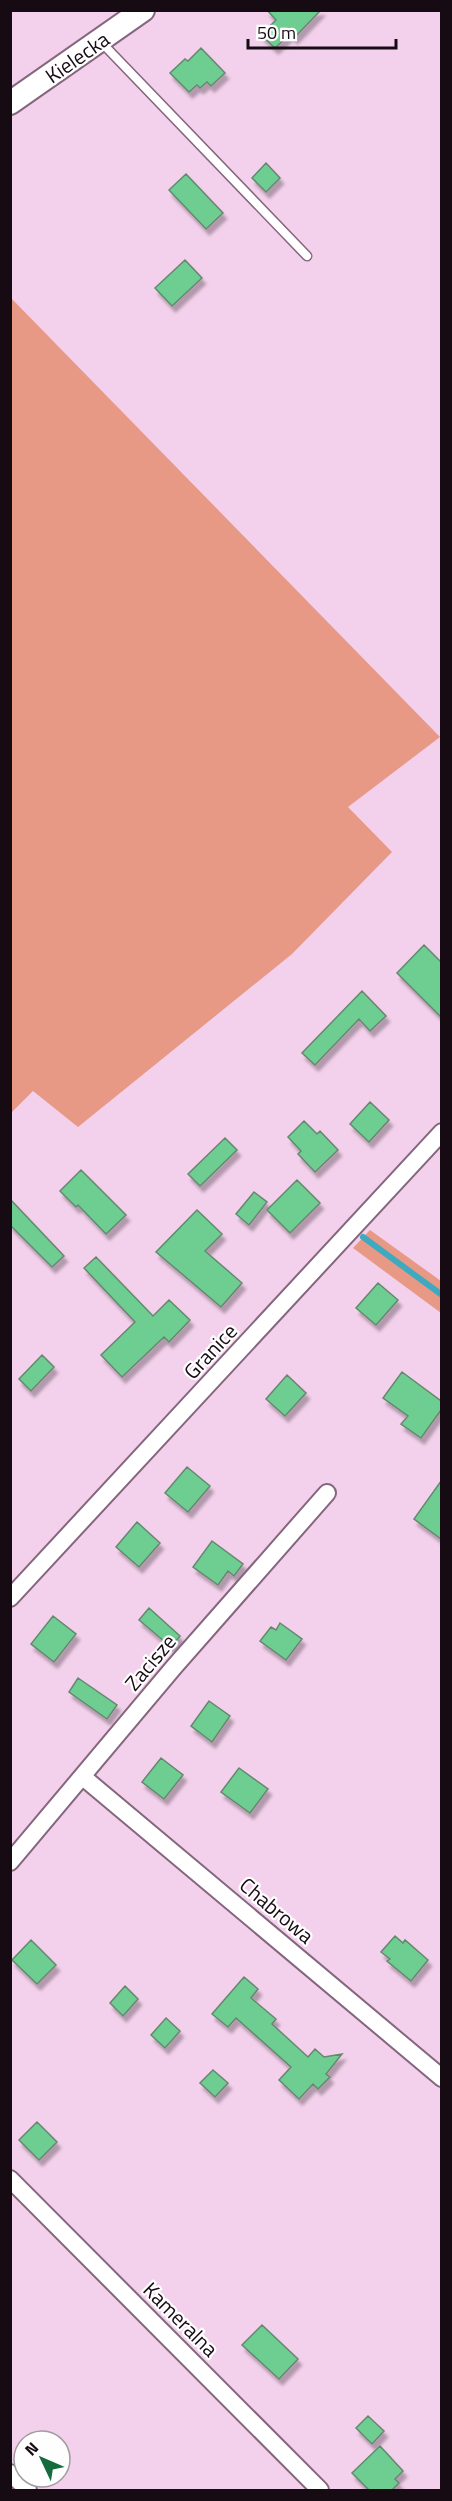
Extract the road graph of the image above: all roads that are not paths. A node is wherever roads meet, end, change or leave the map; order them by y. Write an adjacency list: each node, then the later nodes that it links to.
1 (143, 10): 2 (street, Kielecka)
2 (99, 41): 3 (street, Kielecka); 4 (lane)
3 (10, 104)
4 (307, 256)
5 (441, 1132): 7 (street, Granice)
6 (327, 1493): 8 (street, Zacisze)
7 (10, 1598)
8 (83, 1777): 9 (street, Zacisze); 10 (street, Chabrowa)
9 (10, 1862)
10 (441, 2078)
11 (10, 2179): 14 (street, Kameralna)
12 (10, 2473): 13 (street)
13 (28, 2490)
14 (320, 2490)

